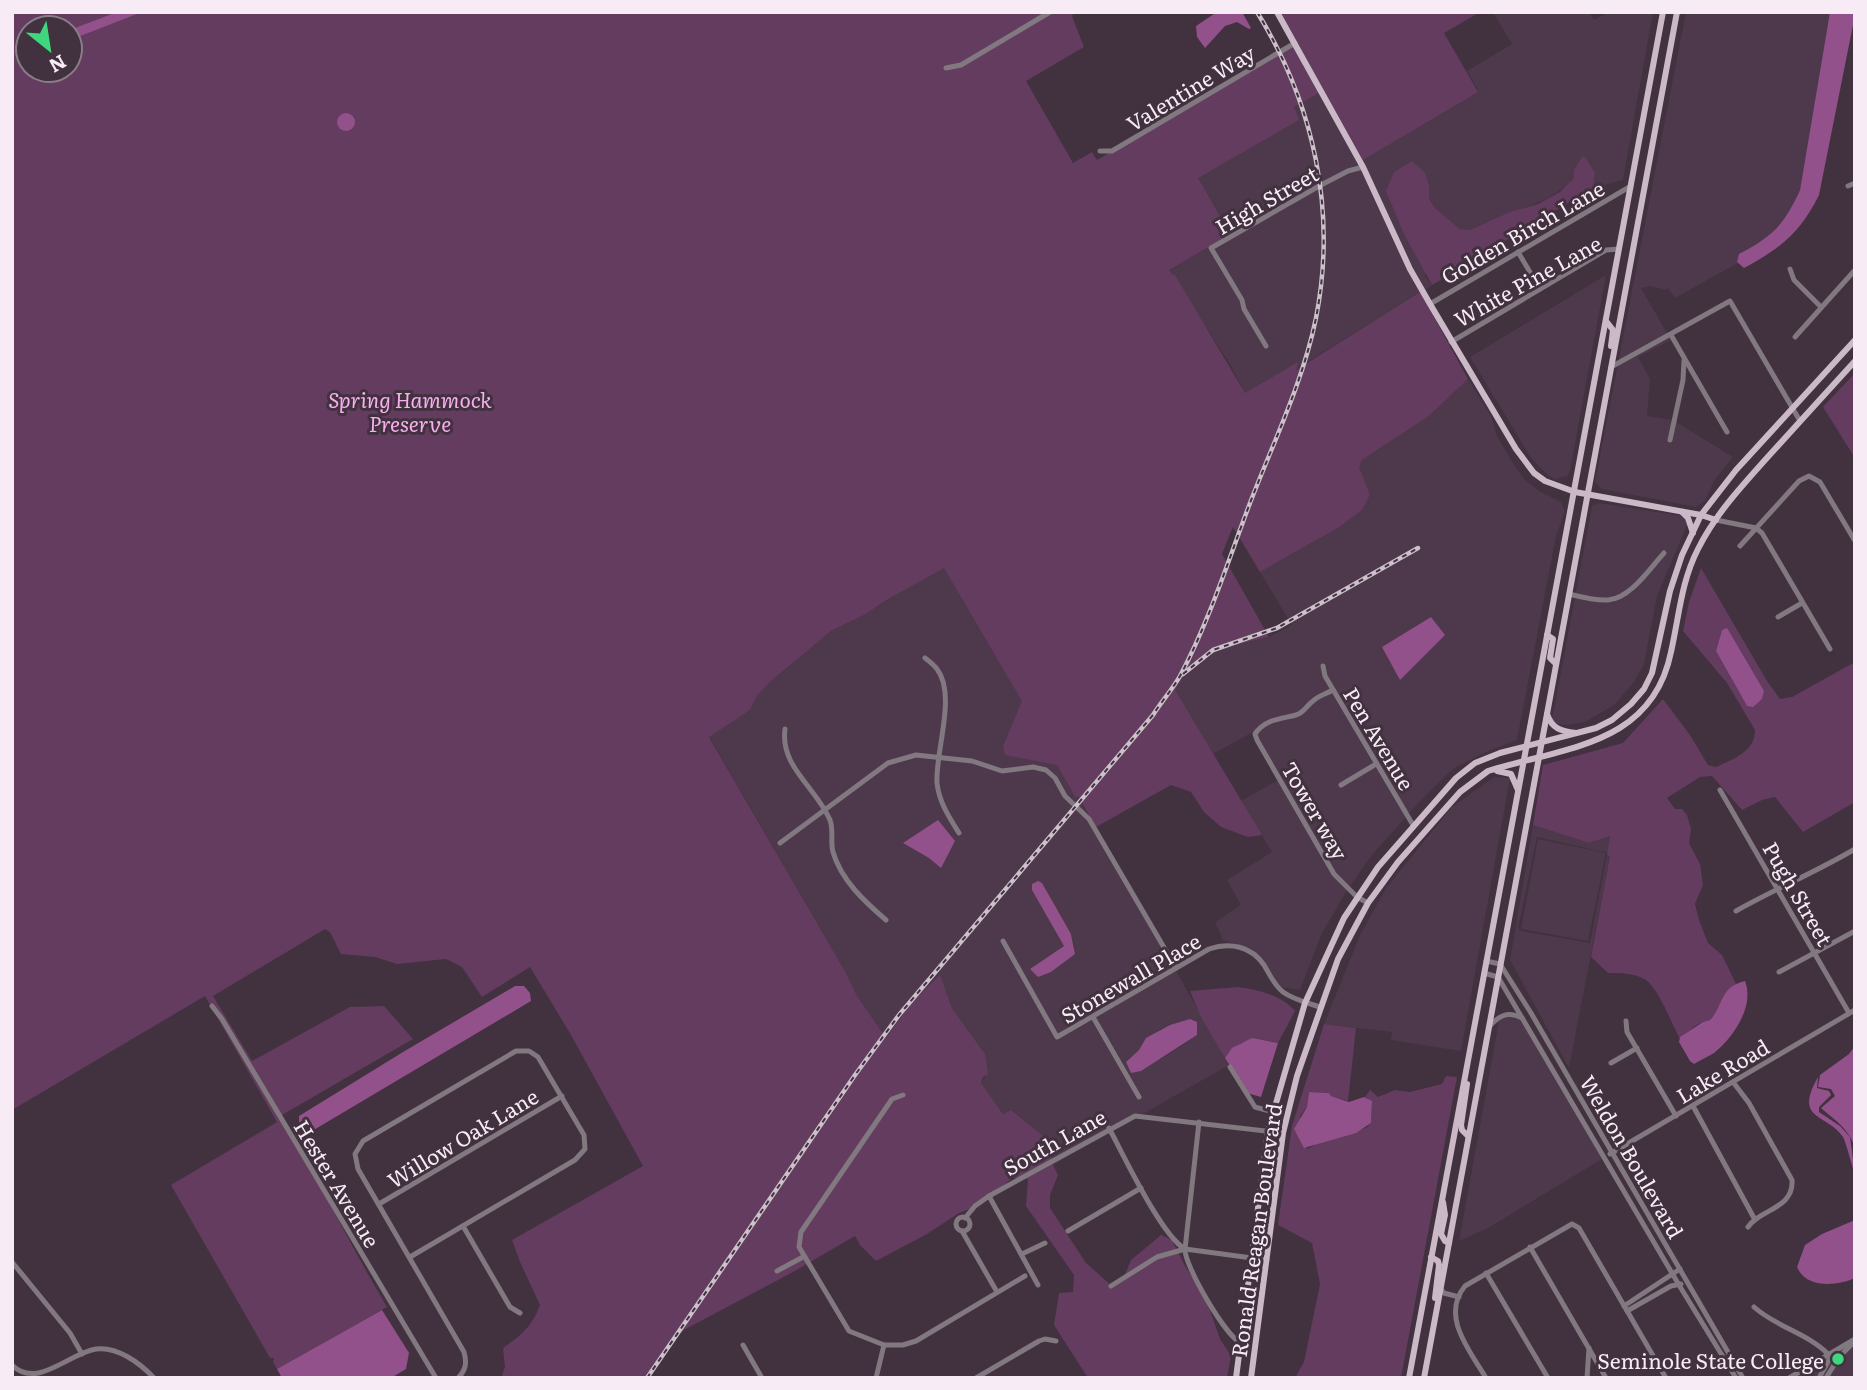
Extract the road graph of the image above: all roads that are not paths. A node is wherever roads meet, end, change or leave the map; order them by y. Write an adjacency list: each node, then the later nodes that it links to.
1 (1050, 12): 6 (street)
2 (1277, 12): 5 (main road)
3 (1663, 12): 7 (main road)
4 (1677, 12): 8 (main road)
5 (1295, 43): 9 (street, Valentine Way); 10 (main road)
6 (946, 68)
7 (1640, 138): 8 (main road); 12 (main road)
8 (1654, 140): 29 (main road)
9 (1100, 151)
10 (1363, 167): 19 (main road); 26 (street, High Street)
11 (1855, 183): 13 (street)
12 (1631, 186): 14 (main road); 15 (street, Golden Birch Lane)
13 (1848, 186)
14 (1619, 248): 18 (street, White Pine Lane); 21 (main road)
15 (1518, 252): 18 (street); 19 (street, Golden Birch Lane)
16 (1790, 269): 20 (street)
17 (1855, 270): 20 (street)
18 (1540, 289): 25 (street, White Pine Lane)
19 (1430, 304): 25 (main road)
20 (1821, 307): 23 (street)
21 (1606, 321): 29 (main road); 34 (main road)
22 (1671, 335): 27 (street); 29 (street); 30 (street)
23 (1795, 337)
24 (1855, 340): 30 (main road, Ronald Reagan Boulevard)
25 (1451, 342): 34 (main road)
26 (1266, 346)
27 (1683, 357): 32 (street); 33 (street)
28 (1855, 361): 31 (main road, Ronald Reagan Boulevard)
29 (1611, 367): 35 (main road)
30 (1793, 410): 31 (street); 37 (main road, Ronald Reagan Boulevard)
31 (1800, 421): 38 (main road, Ronald Reagan Boulevard)
32 (1727, 432)
33 (1670, 440)
34 (1575, 492): 35 (main road); 48 (main road)
35 (1588, 493): 36 (main road); 44 (main road)
36 (1680, 511): 37 (main road); 40 (main road)
37 (1701, 515): 38 (main road); 40 (main road, Ronald Reagan Boulevard)
38 (1716, 520): 39 (street); 49 (main road, Ronald Reagan Boulevard)
39 (1756, 528): 41 (street); 42 (street); 46 (street)
40 (1693, 533): 45 (main road, Ronald Reagan Boulevard)
41 (1855, 541)
42 (1740, 547)
43 (1664, 553): 44 (street)
44 (1569, 594): 52 (main road)
45 (1670, 594): 49 (main road); 57 (main road, Ronald Reagan Boulevard)
46 (1802, 603): 47 (street); 50 (street)
47 (1778, 617)
48 (1547, 635): 52 (main road); 59 (main road)
49 (1674, 635): 61 (main road, Ronald Reagan Boulevard)
50 (1830, 649)
51 (925, 657): 60 (street)
52 (1556, 664): 55 (main road)
53 (1323, 666): 54 (street, Pen Avenue)
54 (1333, 690): 63 (street, Pen Avenue); 75 (street, Tower way)
55 (1547, 712): 57 (main road); 58 (main road)
56 (785, 729): 68 (street)
57 (1578, 733): 58 (main road, Ronald Reagan Boulevard)
58 (1541, 743): 59 (main road, Ronald Reagan Boulevard); 61 (main road)
59 (1527, 745): 62 (main road); 69 (main road, Ronald Reagan Boulevard)
60 (939, 756): 68 (street); 70 (street); 84 (street)
61 (1539, 757): 62 (main road, Ronald Reagan Boulevard); 83 (main road)
62 (1525, 760): 64 (main road, Ronald Reagan Boulevard); 67 (main road)
63 (1376, 764): 65 (street, Tower way); 69 (street, Pen Avenue)
64 (1488, 771): 67 (main road); 73 (main road, Ronald Reagan Boulevard)
65 (1341, 785)
66 (1720, 790): 74 (street, Pugh Street)
67 (1518, 792): 82 (main road)
68 (824, 810): 71 (street); 78 (street)
69 (1413, 825): 73 (main road); 75 (main road, Ronald Reagan Boulevard)
70 (959, 833)
71 (780, 843)
72 (1855, 849): 74 (street)
73 (1398, 862): 76 (main road, Ronald Reagan Boulevard)
74 (1777, 888): 77 (street); 81 (street, Pugh Street)
75 (1357, 897): 76 (street, Tower way); 88 (main road, Ronald Reagan Boulevard)
76 (1368, 903): 90 (main road, Ronald Reagan Boulevard)
77 (1736, 911)
78 (886, 920)
79 (1855, 932): 81 (street)
80 (1003, 941): 92 (street, Stonewall Place)
81 (1815, 952): 85 (street); 91 (street, Pugh Street)
82 (1486, 961): 83 (street); 86 (main road)
83 (1500, 964): 87 (main road); 97 (street, Weldon Boulevard)
84 (1176, 968): 88 (street, Stonewall Place); 92 (street, Stonewall Place)
85 (1779, 972)
86 (1484, 973): 87 (street); 101 (main road)
87 (1498, 976): 93 (street, Weldon Boulevard); 95 (main road)
88 (1306, 1003): 90 (street, Stonewall Place); 107 (main road, Ronald Reagan Boulevard)
89 (212, 1006): 166 (street, Hester Avenue)
90 (1320, 1007): 112 (main road, Ronald Reagan Boulevard)
91 (1852, 1011): 102 (street, Lake Road)
92 (1093, 1017): 105 (street)
93 (1522, 1018): 95 (street); 98 (street, Weldon Boulevard)
94 (1626, 1021): 96 (street)
95 (1488, 1028): 113 (main road)
96 (1637, 1048): 99 (street); 108 (street)
97 (1553, 1050): 98 (street); 114 (street, Weldon Boulevard)
98 (1545, 1055): 115 (street, Weldon Boulevard)
99 (1611, 1063)
100 (1230, 1067): 107 (street)
101 (1465, 1075): 113 (main road); 118 (main road)
102 (1734, 1082): 106 (street, Lake Road); 121 (street)
103 (903, 1095): 132 (street)
104 (562, 1096): 119 (street, Willow Oak Lane); 119 (street); 122 (street)
105 (1139, 1097)
106 (1693, 1106): 108 (street, Lake Road); 121 (street)
107 (1273, 1112): 111 (main road, Ronald Reagan Boulevard)
108 (1676, 1116): 114 (street, Lake Road)
109 (1199, 1122): 110 (street, South Lane); 111 (street); 129 (street)
110 (1109, 1128): 116 (street); 117 (street, South Lane)
111 (1268, 1131): 112 (street); 134 (main road, Ronald Reagan Boulevard)
112 (1283, 1133): 135 (main road, Ronald Reagan Boulevard)
113 (1468, 1136): 127 (main road)
114 (1613, 1153): 115 (street, Lake Road); 137 (street, Weldon Boulevard)
115 (1605, 1157): 140 (street, Weldon Boulevard)
116 (1141, 1188): 125 (street); 129 (street)
117 (989, 1196): 120 (street, South Lane); 130 (street)
118 (1442, 1200): 127 (main road); 133 (main road)
119 (379, 1204): 131 (street)
120 (965, 1218): 124 (street); 124 (street)
121 (1754, 1218): 123 (street)
122 (463, 1226): 131 (street); 153 (street)
123 (1748, 1227)
124 (962, 1231): 147 (street)
125 (1068, 1231)
126 (1045, 1243): 130 (street)
127 (1449, 1243): 146 (main road)
128 (1530, 1247): 139 (street); 152 (street); 159 (street)
129 (1185, 1249): 134 (street); 145 (street); 156 (street)
130 (1022, 1254): 143 (street)
131 (410, 1257): 167 (street)
132 (803, 1257): 138 (street); 158 (street)
133 (1431, 1257): 150 (main road); 173 (main road)
134 (1251, 1259): 135 (street); 156 (main road, Ronald Reagan Boulevard)
135 (1267, 1260): 172 (main road, Ronald Reagan Boulevard)
136 (12, 1262): 160 (street)
137 (1680, 1269): 140 (street); 142 (street, Weldon Boulevard)
138 (777, 1271)
139 (1486, 1273): 148 (street); 176 (street)
140 (1673, 1274): 144 (street, Weldon Boulevard); 149 (street)
141 (1025, 1276): 147 (street)
142 (1687, 1281): 144 (street); 181 (street, Weldon Boulevard)
143 (1038, 1285)
144 (1679, 1285): 149 (street); 180 (street, Weldon Boulevard)
145 (1111, 1286)
146 (1440, 1288): 148 (street); 150 (main road)
147 (997, 1292): 158 (street)
148 (1458, 1297): 175 (street)
149 (1644, 1298): 152 (street)
150 (1437, 1303): 174 (main road)
151 (1754, 1307): 161 (street)
152 (1626, 1309): 179 (street)
153 (520, 1312)
154 (1056, 1341): 170 (street)
155 (1852, 1341): 161 (street); 164 (street)
156 (1241, 1343): 171 (main road, Ronald Reagan Boulevard)
157 (743, 1345): 168 (street)
158 (884, 1345): 169 (street)
159 (1589, 1348): 177 (street); 178 (street)
160 (82, 1354): 163 (street); 165 (street)
161 (1828, 1354): 162 (street)
162 (1814, 1363): 164 (street); 182 (street)
163 (12, 1365)
164 (1824, 1374)
165 (154, 1378)
166 (436, 1378)
167 (458, 1378)
168 (762, 1378)
169 (876, 1378)
170 (976, 1378)
171 (1236, 1378)
172 (1251, 1378)
173 (1409, 1378)
174 (1424, 1378)
175 (1486, 1378)
176 (1548, 1378)
177 (1587, 1378)
178 (1606, 1378)
179 (1666, 1378)
180 (1736, 1378)
181 (1743, 1378)
182 (1789, 1378)

